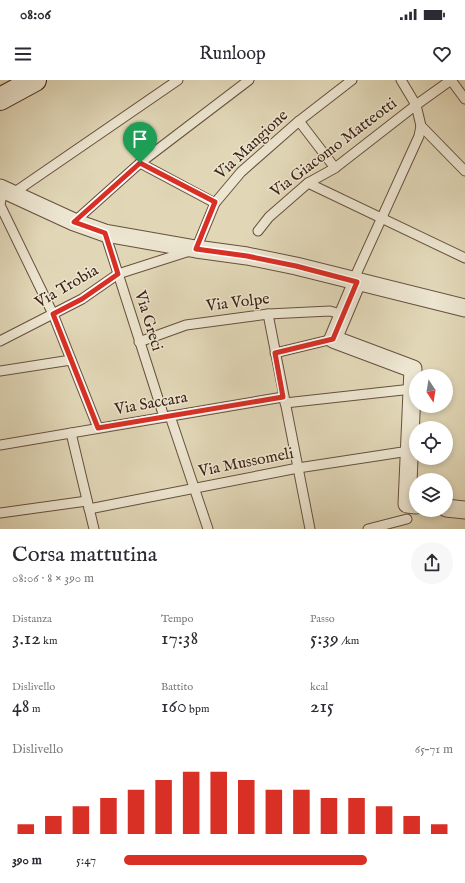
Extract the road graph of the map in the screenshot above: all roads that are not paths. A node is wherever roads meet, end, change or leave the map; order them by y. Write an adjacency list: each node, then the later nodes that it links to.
1 (178, 80): 16 (lane)
2 (249, 80): 12 (lane)
3 (352, 80): 10 (lane, Via Mangione)
4 (401, 80): 9 (lane)
5 (451, 80): 8 (lane); 9 (lane, Via Giacomo Matteotti)
6 (29, 82): 7 (street)
7 (0, 99)
8 (465, 99)
9 (416, 105): 11 (lane); 13 (lane, Via Giacomo Matteotti)
10 (298, 121): 13 (lane); 17 (lane, Via Mangione)
11 (421, 126): 14 (lane); 18 (lane)
12 (140, 163): 17 (lane); 19 (lane)
13 (335, 168): 15 (lane, Via Giacomo Matteotti)
14 (465, 171)
15 (308, 183): 18 (lane); 20 (lane, Via Giacomo Matteotti)
16 (5, 190): 19 (street); 27 (lane)
17 (215, 202): 22 (lane, Via Mangione)
18 (381, 218): 23 (lane); 25 (lane)
19 (74, 222): 21 (street)
20 (258, 231)
21 (105, 233): 22 (street); 24 (lane, Via Greci)
22 (196, 249): 24 (lane, Via Trobia); 25 (street)
23 (465, 258)
24 (118, 274): 27 (lane, Via Trobia); 32 (lane, Via Greci)
25 (355, 281): 26 (street); 29 (street)
26 (465, 308)
27 (53, 314): 31 (lane, Via Trobia); 34 (lane)
28 (268, 314): 29 (lane, Via Volpe); 32 (lane, Via Volpe); 33 (lane)
29 (344, 314): 30 (street)
30 (333, 339): 33 (lane); 35 (street)
31 (0, 341)
32 (139, 342): 39 (lane, Via Greci)
33 (275, 353): 38 (lane)
34 (71, 360): 36 (lane); 40 (lane)
35 (414, 369)
36 (0, 371)
37 (409, 389): 38 (lane, Via Saccara)
38 (284, 400): 39 (lane, Via Saccara); 44 (lane)
39 (167, 417): 40 (lane, Via Saccara); 45 (lane, Via Greci)
40 (98, 428): 41 (lane, Via Saccara)
41 (72, 433): 42 (lane, Via Saccara); 46 (lane)
42 (0, 444)
43 (409, 451): 44 (lane, Via Mussomeli)
44 (298, 468): 45 (lane, Via Mussomeli); 54 (lane)
45 (195, 488): 46 (lane, Via Mussomeli); 53 (lane, Via Greci)
46 (88, 505): 50 (lane, Via Mussomeli); 52 (lane)
47 (409, 509): 55 (lane)
48 (453, 509): 49 (street)
49 (465, 510)
50 (0, 513)
51 (409, 514): 56 (lane)
52 (94, 529)
53 (208, 529)
54 (310, 529)
55 (368, 529)
56 (406, 529)

